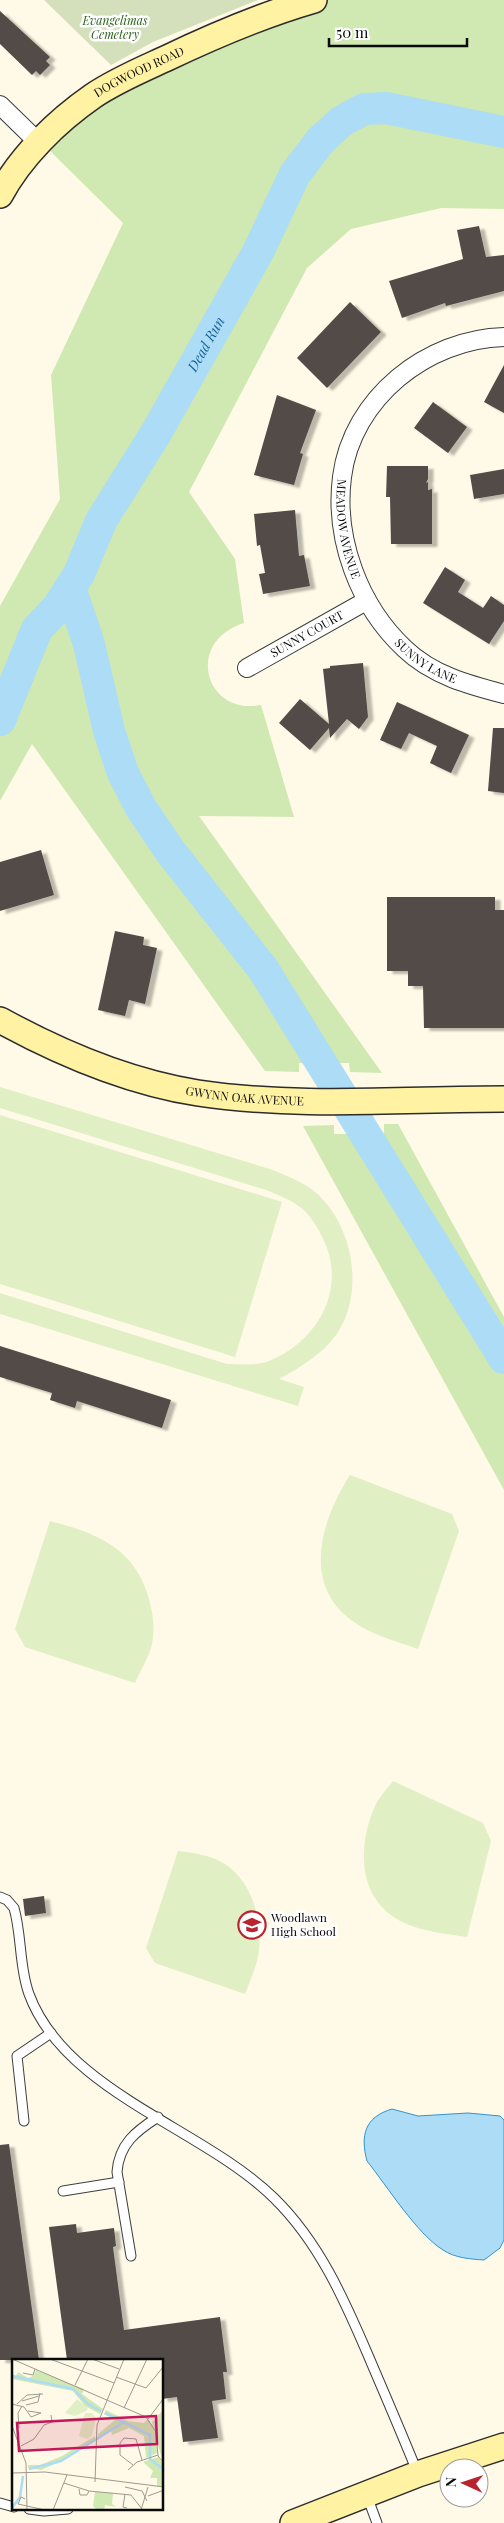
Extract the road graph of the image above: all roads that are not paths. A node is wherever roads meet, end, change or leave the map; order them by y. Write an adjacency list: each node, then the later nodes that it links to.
1 (314, 0): 3 (street, DOGWOOD ROAD)
2 (0, 105): 3 (street)
3 (39, 143): 4 (street, DOGWOOD ROAD)
4 (0, 195)
5 (504, 337): 6 (street, MEADOW AVENUE)
6 (366, 601): 7 (street, SUNNY COURT); 8 (street, SUNNY LANE)
7 (247, 668)
8 (504, 694)
9 (0, 1020): 10 (street, GWYNN OAK AVENUE)
10 (504, 1099)
11 (0, 1897): 12 (lane)
12 (50, 2033): 13 (lane); 14 (lane)
13 (158, 2117): 15 (lane); 19 (lane)
14 (24, 2121)
15 (119, 2182): 16 (lane); 17 (lane)
16 (63, 2192)
17 (132, 2256)
18 (504, 2446): 19 (street)
19 (418, 2474): 20 (street)
20 (366, 2493): 23 (street); 24 (lane)
21 (36, 2510): 22 (lane)
22 (56, 2510)
23 (293, 2523)
24 (376, 2523)

